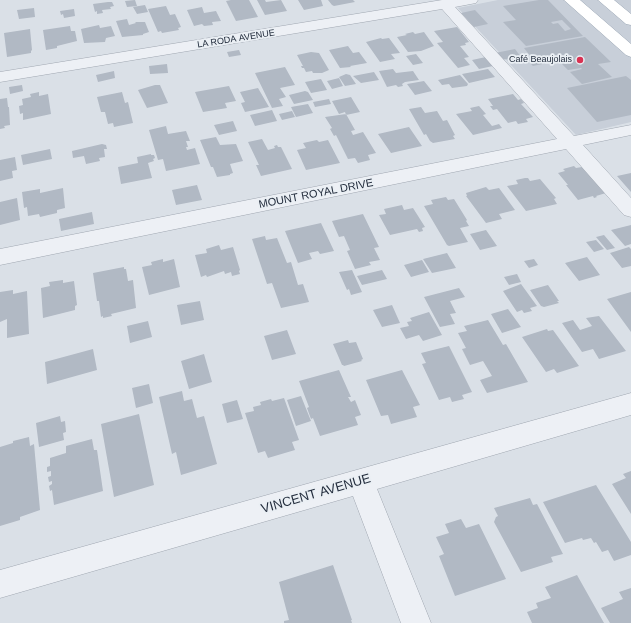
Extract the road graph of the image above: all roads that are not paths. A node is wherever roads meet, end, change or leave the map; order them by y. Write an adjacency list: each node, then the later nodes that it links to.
1 (471, 0): 4 (street, LA RODA AVENUE)
2 (572, 0): 6 (main road)
3 (605, 0): 5 (main road)
4 (446, 3): 7 (street, LA RODA AVENUE); 9 (street)
5 (631, 21)
6 (631, 52)
7 (0, 78)
8 (631, 130): 9 (street, MOUNT ROYAL DRIVE)
9 (570, 143): 10 (street); 11 (street, MOUNT ROYAL DRIVE)
10 (631, 210)
11 (0, 257)
12 (631, 404): 13 (street, VINCENT AVENUE)
13 (361, 481): 14 (street, VINCENT AVENUE); 15 (street)
14 (0, 584)
15 (416, 623)

